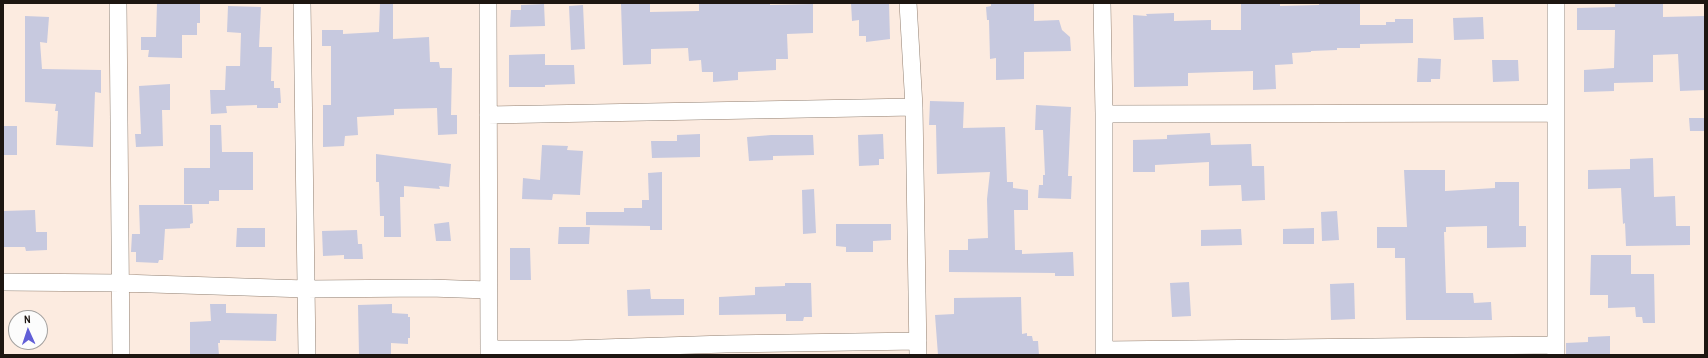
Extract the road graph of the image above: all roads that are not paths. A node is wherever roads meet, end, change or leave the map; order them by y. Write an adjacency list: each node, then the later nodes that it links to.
1 (118, 3): 12 (street)
2 (302, 3): 13 (street)
3 (488, 3): 10 (street)
4 (908, 3): 7 (street)
5 (1102, 3): 9 (street)
6 (1556, 3): 8 (street)
7 (914, 108): 10 (street); 15 (street)
8 (1555, 113): 9 (street); 17 (street)
9 (1104, 114): 19 (street)
10 (488, 115): 14 (street)
11 (3, 282): 12 (street)
12 (121, 282): 13 (street); 20 (street)
13 (306, 289): 14 (street); 21 (street)
14 (488, 290): 18 (street)
15 (918, 348): 16 (street)
16 (726, 349): 18 (street)
17 (1556, 350): 19 (street)
18 (489, 352)
19 (1104, 353)
20 (121, 355)
21 (307, 355)

